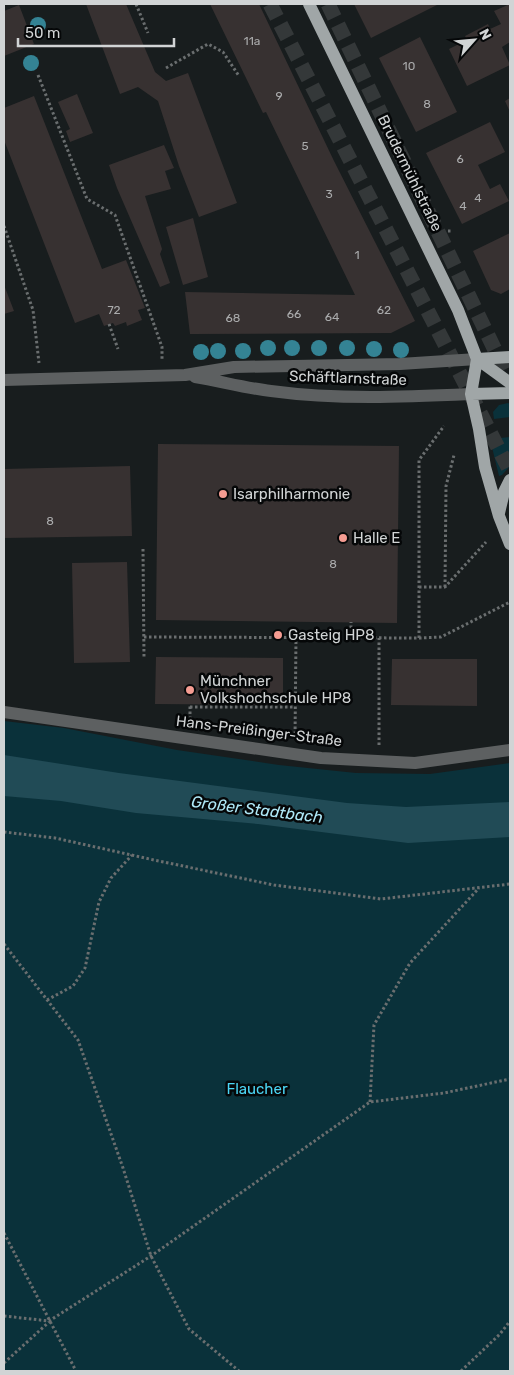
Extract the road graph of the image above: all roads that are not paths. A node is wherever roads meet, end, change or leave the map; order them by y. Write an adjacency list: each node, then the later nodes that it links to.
1 (309, 4): 3 (main road, Brudermühlstraße)
2 (510, 357): 3 (main road, Schäftlarnstraße)
3 (478, 359): 4 (street, Schäftlarnstraße); 6 (main road); 8 (main road)
4 (185, 375): 5 (street, Schäftlarnstraße); 8 (street, Schäftlarnstraße)
5 (4, 380)
6 (510, 383)
7 (510, 393): 8 (main road, Schäftlarnstraße)
8 (471, 394): 10 (main road)
9 (510, 480): 10 (main road)
10 (499, 516): 11 (main road)
11 (510, 544)
12 (4, 712): 13 (street, Hans-Preißinger-Straße)
13 (510, 750)

